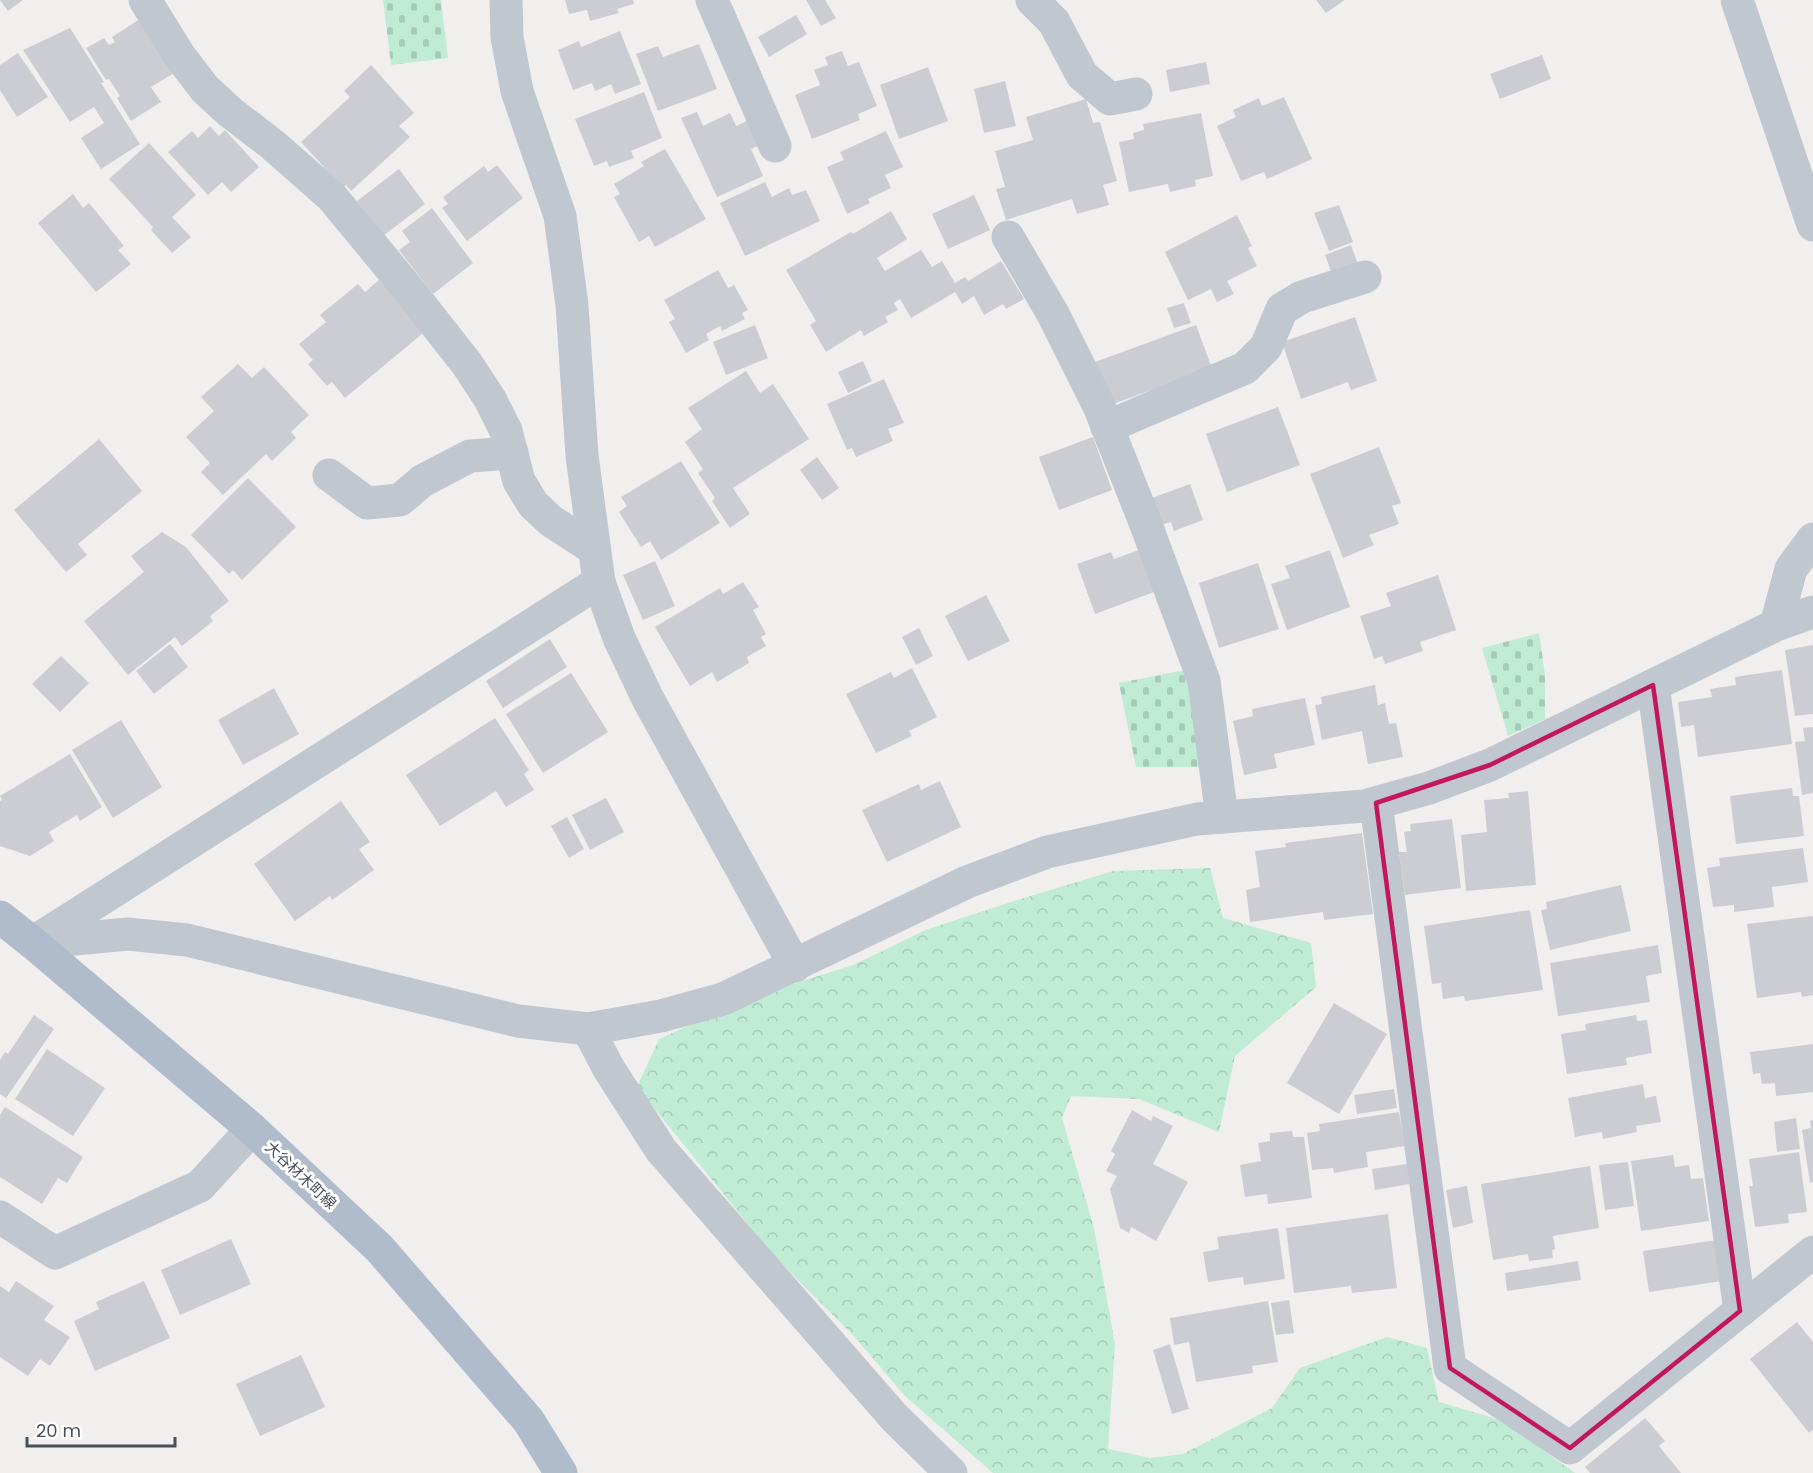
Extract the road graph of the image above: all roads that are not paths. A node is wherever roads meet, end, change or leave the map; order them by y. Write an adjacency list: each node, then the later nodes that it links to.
1 (145, 0): 12 (street)
2 (506, 0): 15 (street)
3 (712, 0): 7 (street)
4 (1032, 0): 6 (street)
5 (1737, 0): 8 (street)
6 (1136, 94)
7 (776, 146)
8 (1813, 225)
9 (1008, 237): 11 (street)
10 (1365, 277): 11 (street)
11 (1107, 427): 21 (street)
12 (512, 453): 13 (street); 15 (street)
13 (330, 475)
14 (1813, 539): 18 (street)
15 (593, 548): 16 (street)
16 (598, 582): 23 (street); 24 (street)
17 (1813, 612): 18 (street)
18 (1776, 625): 19 (street)
19 (1653, 685): 20 (street); 29 (street)
20 (1376, 803): 21 (street); 29 (street)
21 (1222, 817): 24 (street)
22 (0, 917): 23 (main road, 大谷材木町線)
23 (33, 943): 25 (street); 26 (main road, 大谷材木町線)
24 (795, 966): 25 (street)
25 (588, 1029): 31 (street)
26 (252, 1129): 27 (street); 30 (main road, 大谷材木町線)
27 (0, 1217)
28 (1813, 1252): 29 (street)
29 (1740, 1311)
30 (561, 1473)
31 (951, 1473)

